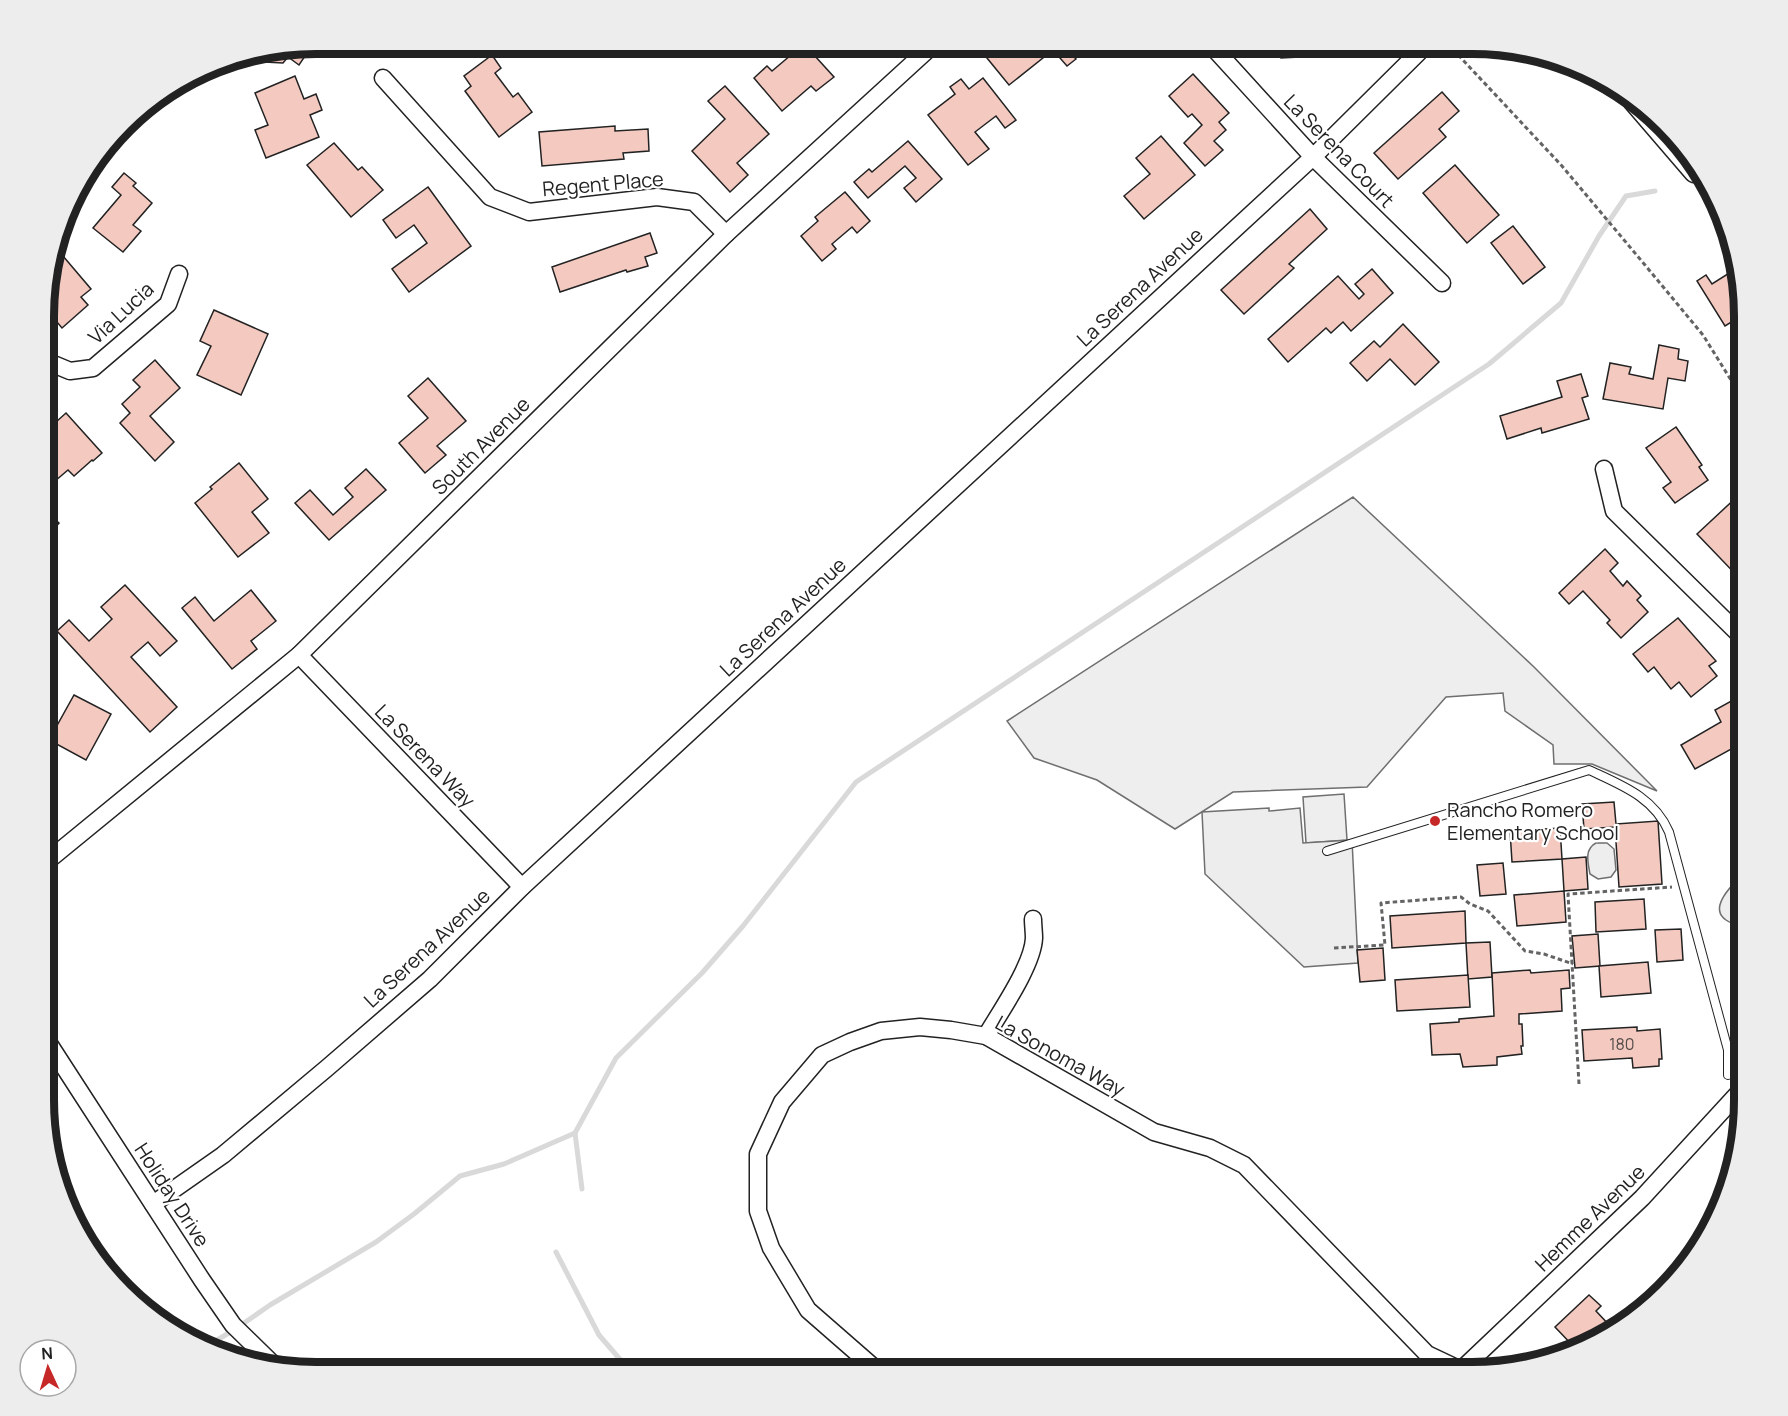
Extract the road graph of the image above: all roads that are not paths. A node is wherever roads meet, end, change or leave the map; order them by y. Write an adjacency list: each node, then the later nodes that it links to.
1 (923, 54): 6 (street, South Avenue)
2 (1219, 54): 5 (street, La Serena Court)
3 (1417, 54): 5 (street, La Serena Avenue)
4 (383, 78): 6 (street, Regent Place)
5 (1313, 157): 8 (street, La Serena Court); 15 (street, La Serena Avenue)
6 (726, 234): 12 (street, South Avenue)
7 (179, 274): 9 (street, Via Lucia)
8 (1442, 283)
9 (54, 366)
10 (1604, 469): 11 (street)
11 (1734, 629)
12 (298, 655): 14 (street, South Avenue); 15 (street, La Serena Way)
13 (1327, 851): 19 (lane)
14 (54, 856)
15 (522, 886): 21 (street, La Serena Avenue)
16 (1033, 919): 17 (street)
17 (986, 1036): 23 (street, La Sonoma Way); 24 (street, La Sonoma Way)
18 (54, 1051): 21 (street, Holiday Drive)
19 (1728, 1076)
20 (1734, 1098): 25 (street, Hemme Avenue)
21 (153, 1204): 22 (street, Holiday Drive)
22 (266, 1357)
23 (868, 1362)
24 (1443, 1362)
25 (1472, 1362)

